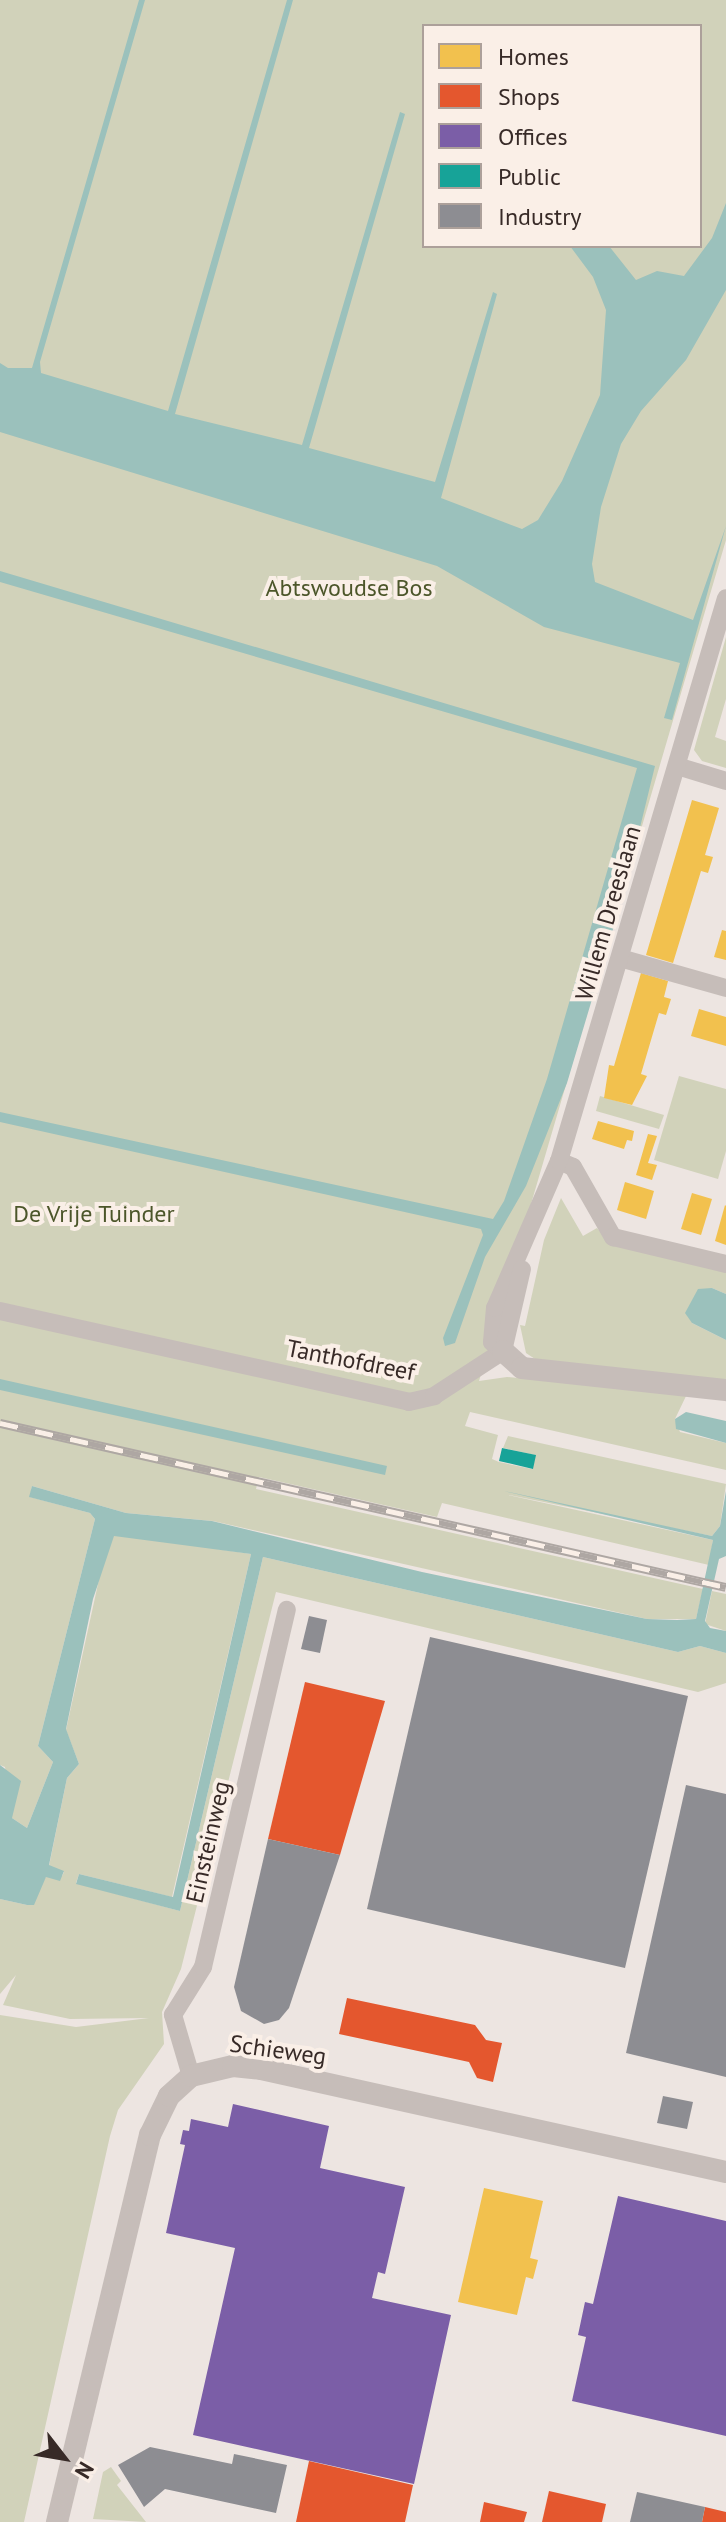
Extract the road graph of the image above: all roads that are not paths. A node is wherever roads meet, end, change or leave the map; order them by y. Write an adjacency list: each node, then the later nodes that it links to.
1 (726, 598): 2 (street, Willem Dreeslaan)
2 (677, 766): 3 (street); 4 (street, Willem Dreeslaan)
3 (726, 781)
4 (620, 958): 5 (street); 6 (street, Willem Dreeslaan)
5 (726, 988)
6 (559, 1161): 7 (street); 9 (street, Willem Dreeslaan)
7 (726, 1264)
8 (0, 1311): 9 (street, Tanthofdreef)
9 (503, 1351): 10 (street)
10 (726, 1390)
11 (287, 1610): 12 (street, Einsteinweg)
12 (191, 2076): 13 (street, Schieweg); 14 (street)
13 (726, 2172)
14 (57, 2522)

